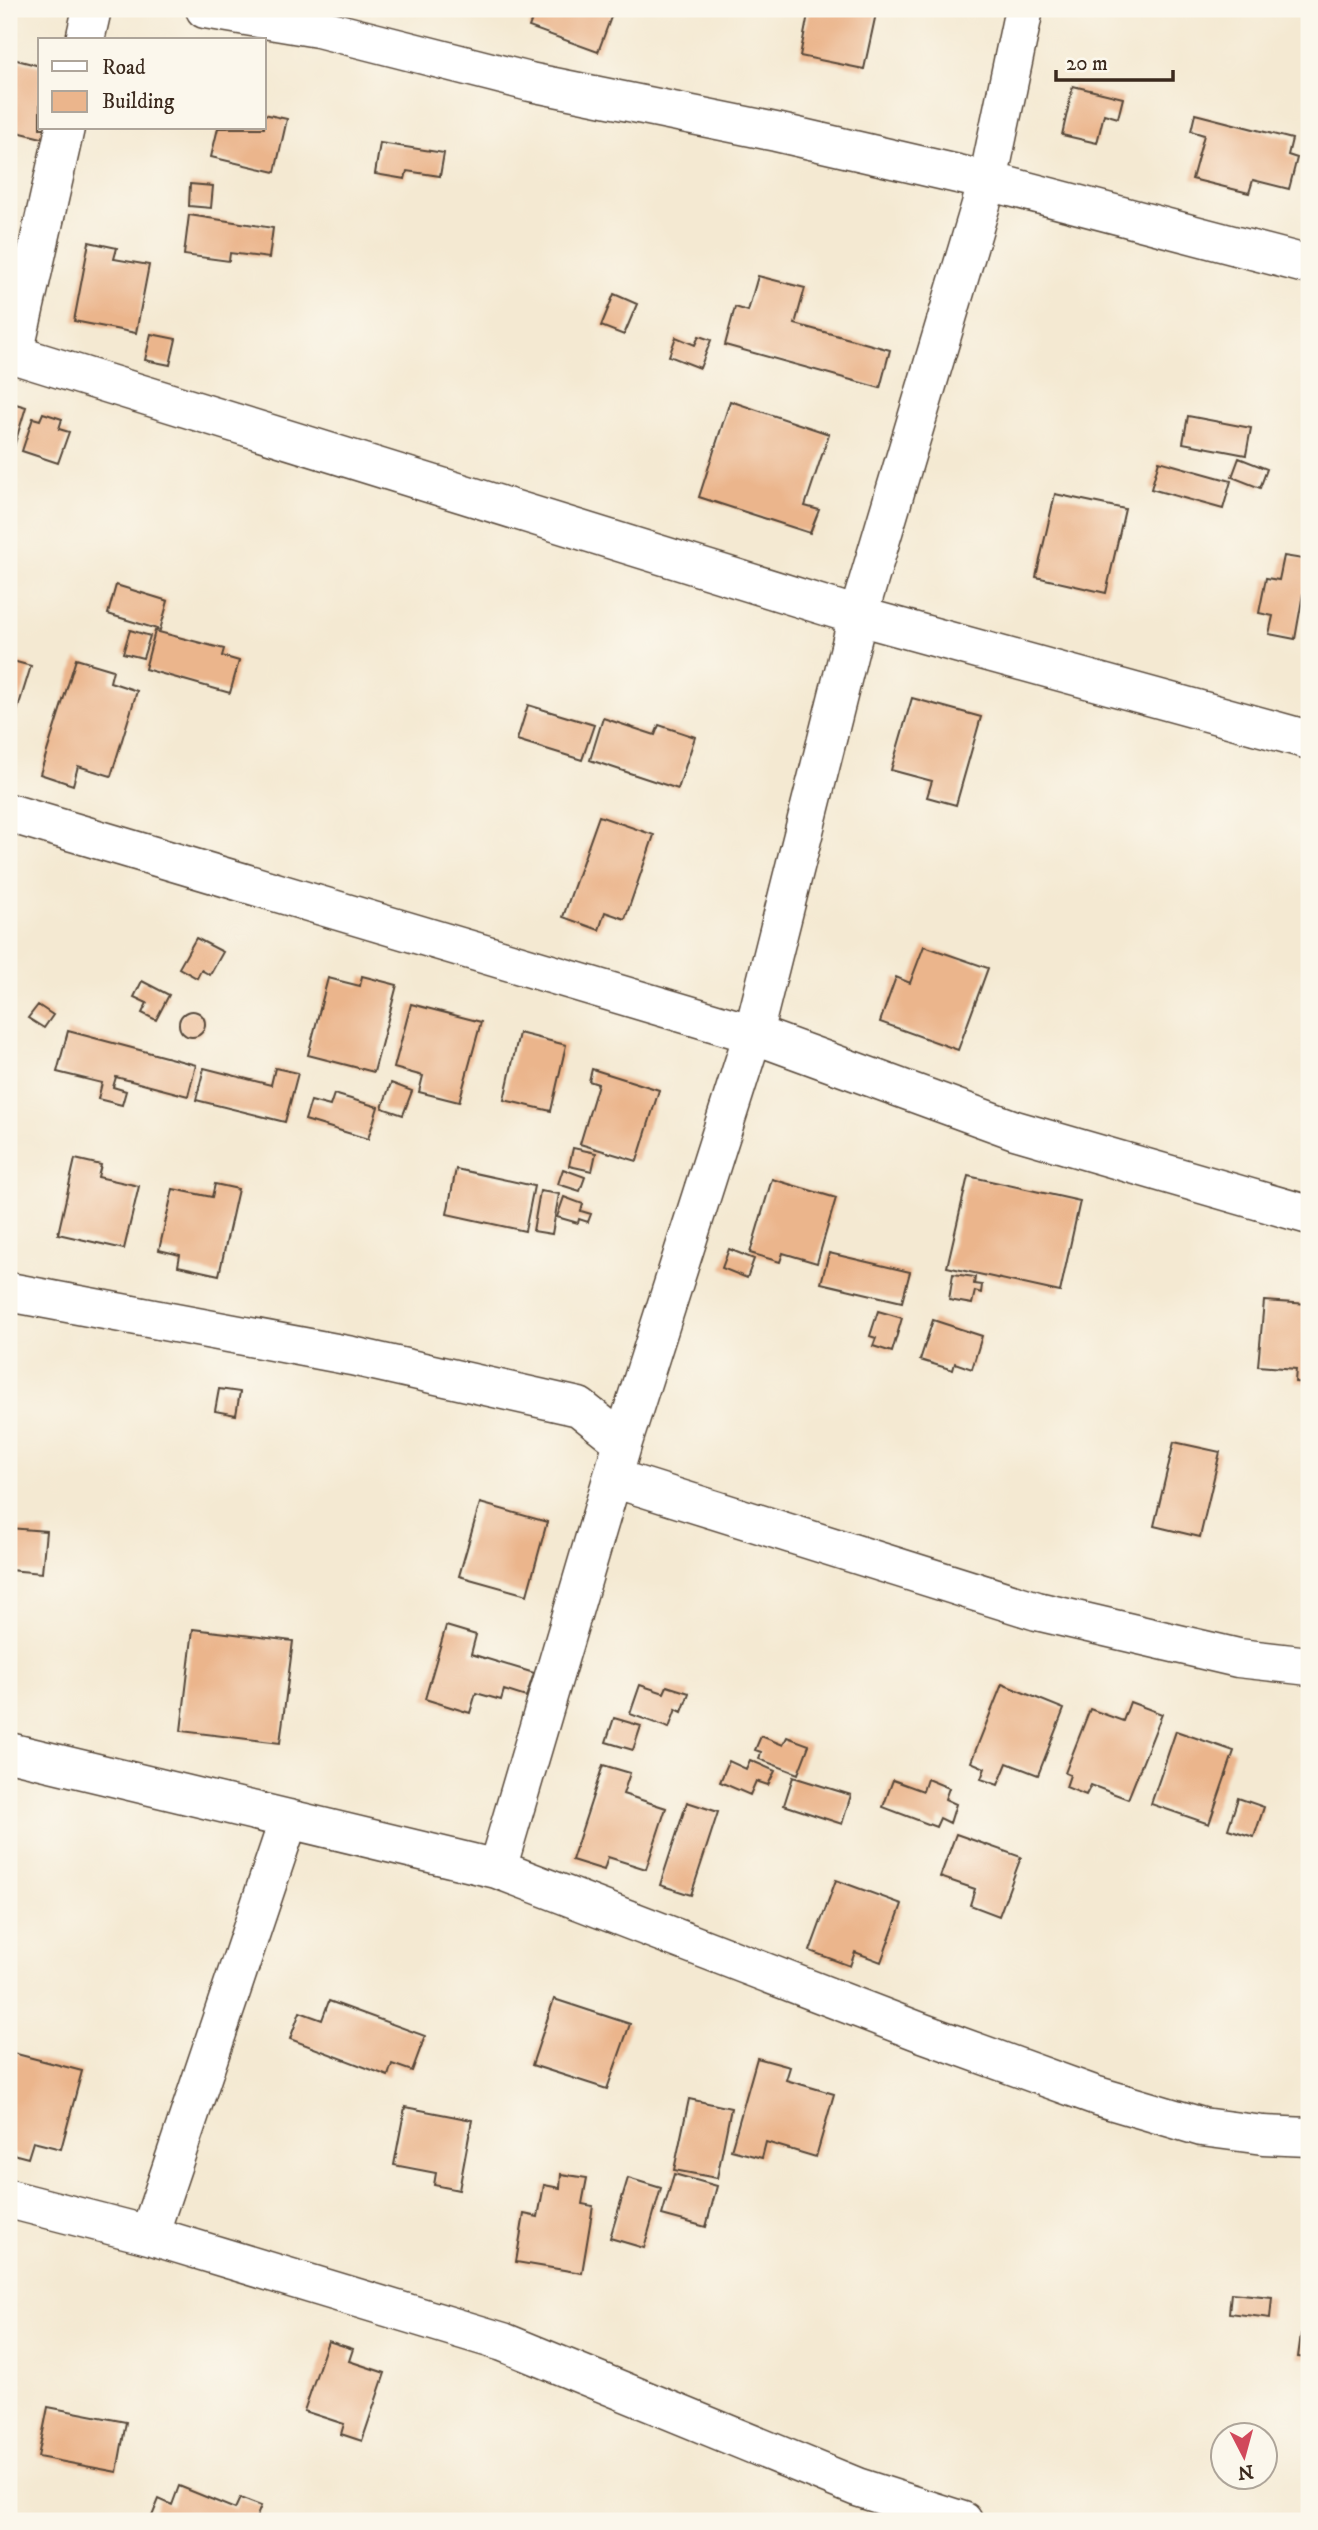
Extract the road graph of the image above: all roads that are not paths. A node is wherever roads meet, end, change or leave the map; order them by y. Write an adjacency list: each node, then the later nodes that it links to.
1 (92, 9): 4 (street)
2 (205, 9): 6 (street)
3 (1024, 9): 6 (street)
4 (85, 38)
5 (65, 130): 8 (street)
6 (988, 181): 7 (street); 9 (street)
7 (1309, 265)
8 (11, 353): 9 (street)
9 (858, 616): 10 (street); 12 (street)
10 (1309, 740)
11 (9, 813): 12 (street)
12 (753, 1034): 13 (street); 15 (street)
13 (1309, 1215)
14 (9, 1292): 16 (street)
15 (643, 1382): 16 (street); 17 (street)
16 (579, 1407): 17 (street)
17 (618, 1460): 18 (street); 21 (street)
18 (1309, 1665)
19 (9, 1752): 20 (street)
20 (289, 1819): 21 (street); 24 (street)
21 (498, 1870): 22 (street)
22 (1309, 2137)
23 (9, 2199): 24 (street)
24 (149, 2235): 25 (street)
25 (963, 2521)

